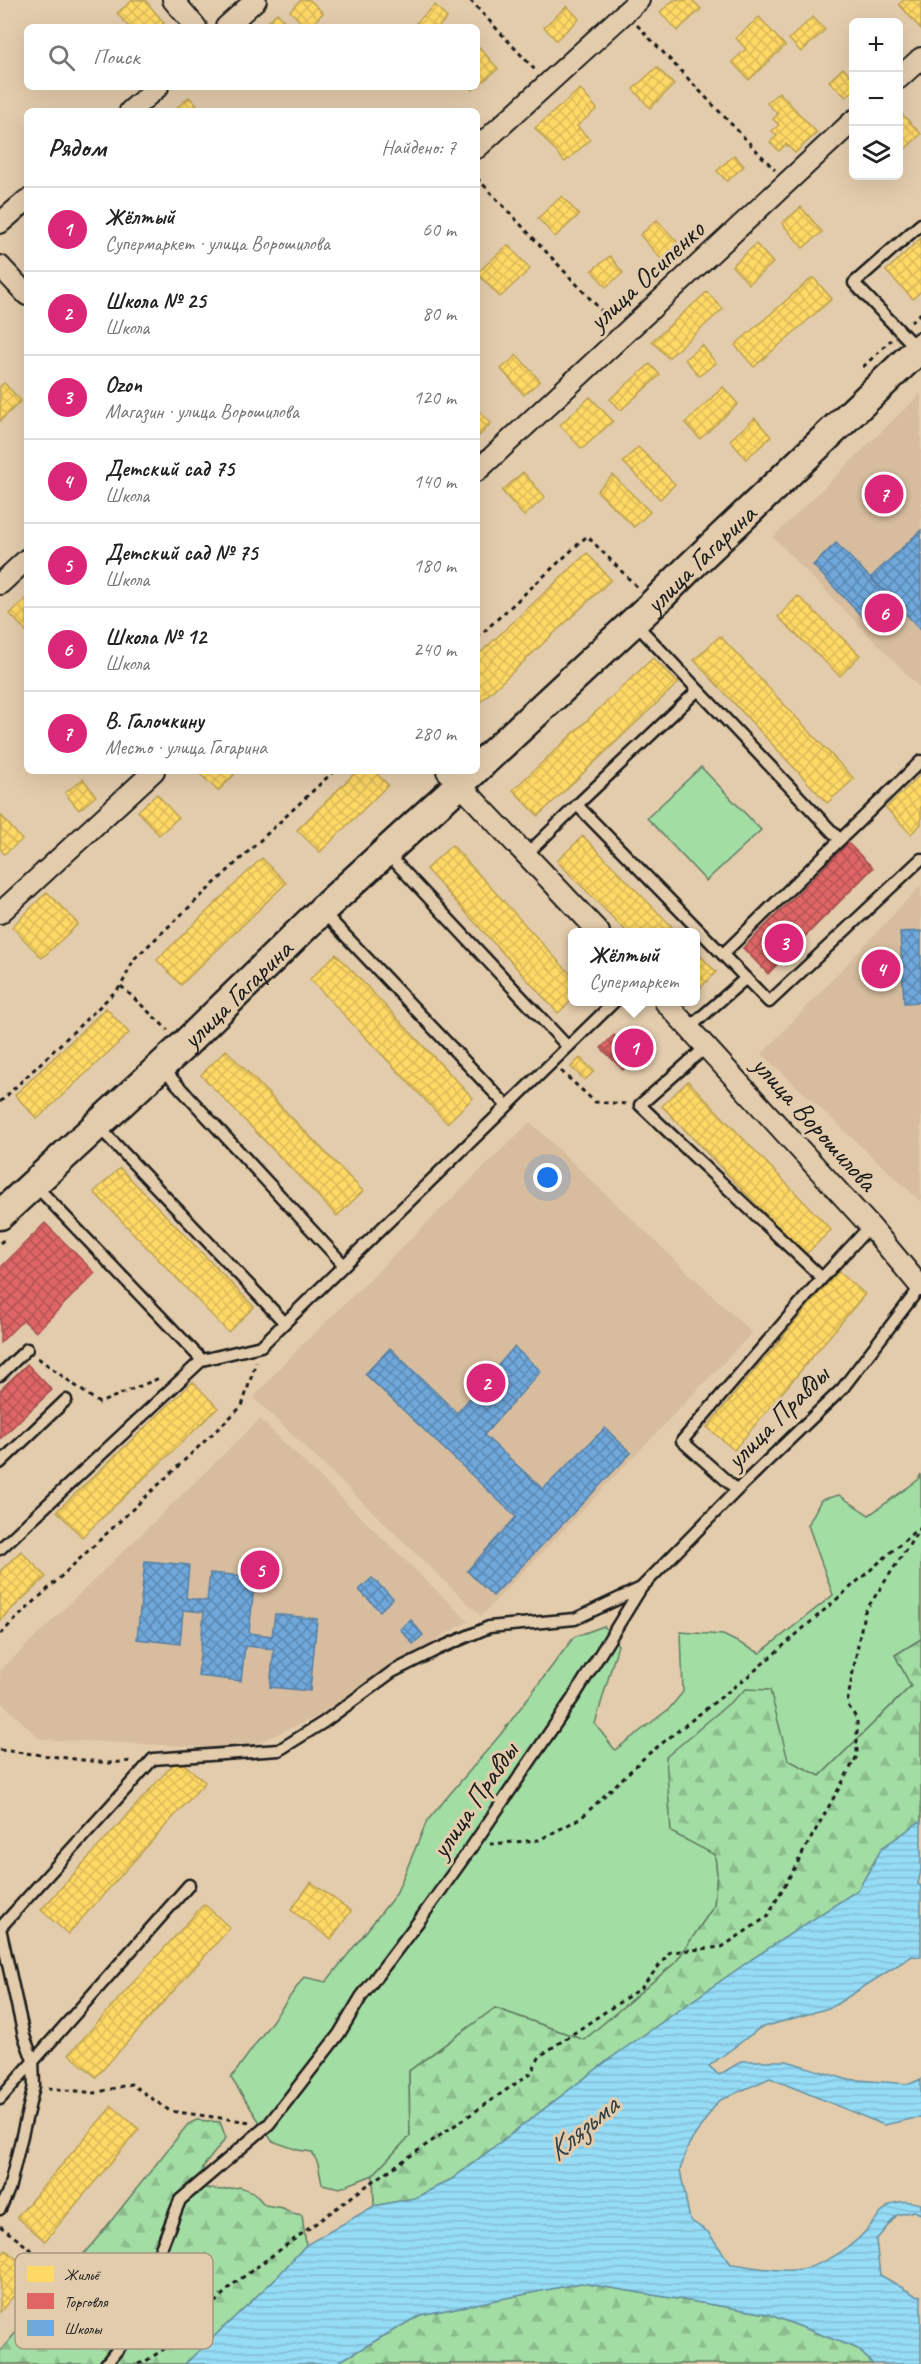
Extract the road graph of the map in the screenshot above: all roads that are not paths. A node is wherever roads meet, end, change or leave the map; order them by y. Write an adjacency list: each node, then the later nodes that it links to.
1 (173, 0): 4 (street)
2 (256, 0): 5 (street)
3 (632, 6): 11 (street)
4 (193, 24)
5 (229, 24)
6 (921, 58): 7 (street)
7 (903, 74)
8 (154, 90): 9 (street)
9 (134, 108)
10 (849, 125): 18 (street, улица Осипенко)
11 (480, 145)
12 (24, 203): 13 (street)
13 (0, 223)
14 (921, 224): 17 (lane)
15 (0, 266): 16 (street)
16 (24, 292)
17 (920, 348): 21 (main road, улица Гагарина)
18 (480, 468)
19 (24, 562): 20 (street)
20 (0, 584)
21 (643, 613): 22 (lane); 23 (main road, улица Гагарина)
22 (698, 690): 28 (lane); 29 (lane)
23 (480, 759)
24 (921, 761): 29 (lane)
25 (150, 774): 34 (street)
26 (463, 774): 30 (main road, улица Гагарина)
27 (465, 774): 31 (street)
28 (577, 805): 31 (lane); 36 (lane)
29 (840, 840): 38 (lane)
30 (385, 852): 33 (main road, улица Гагарина); 43 (lane)
31 (526, 855): 35 (street)
32 (921, 859): 39 (lane)
33 (322, 910): 45 (main road, улица Гагарина); 46 (lane)
34 (0, 913)
35 (594, 928)
36 (698, 928)
37 (700, 931): 38 (lane)
38 (723, 954): 39 (lane)
39 (746, 978): 42 (lane)
40 (610, 1006): 43 (lane)
41 (669, 1006): 42 (street, улица Ворошилова)
42 (690, 1028): 44 (street, улица Ворошилова)
43 (568, 1047): 46 (lane)
44 (706, 1047): 50 (street, улица Ворошилова); 52 (lane)
45 (161, 1066): 47 (main road, улица Гагарина); 51 (lane)
46 (507, 1106): 51 (lane)
47 (98, 1126): 48 (main road, улица Гагарина); 54 (lane)
48 (33, 1184): 49 (main road, улица Гагарина); 56 (lane)
49 (0, 1215)
50 (870, 1226): 52 (lane); 53 (street, улица Ворошилова)
51 (344, 1265): 54 (lane)
52 (822, 1278): 60 (lane)
53 (921, 1286): 60 (lane, улица Правды)
54 (284, 1323): 56 (lane)
55 (27, 1350): 57 (lane)
56 (202, 1360): 61 (lane)
57 (0, 1375)
58 (66, 1400): 59 (lane)
59 (0, 1463)
60 (737, 1490): 62 (lane, улица Правды)
61 (0, 1550)
62 (641, 1588): 64 (lane); 67 (lane, улица Правды)
63 (189, 1885): 64 (lane)
64 (33, 2060): 65 (lane); 66 (lane)
65 (0, 2099)
66 (0, 2210)
67 (159, 2253)
68 (117, 2349): 69 (lane, улица Правды)
69 (106, 2364)

